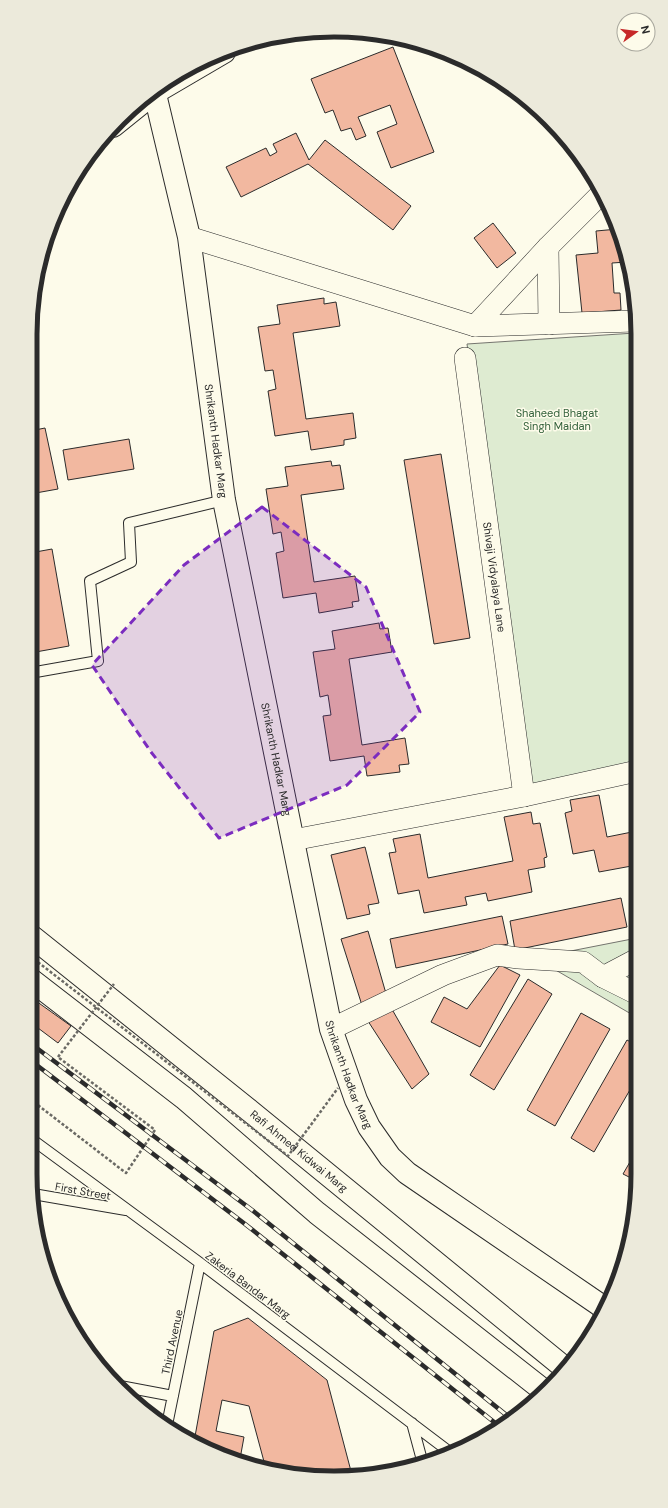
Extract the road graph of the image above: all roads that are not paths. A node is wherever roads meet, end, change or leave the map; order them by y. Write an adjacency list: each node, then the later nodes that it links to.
1 (155, 96): 3 (main road, Shrikanth Hadkar Marg)
2 (597, 198): 4 (street)
3 (189, 237): 7 (street); 9 (main road, Shrikanth Hadkar Marg)
4 (548, 247): 6 (street); 7 (street)
5 (630, 321): 6 (street)
6 (549, 324): 7 (street)
7 (475, 326)
8 (465, 358): 12 (street, Shivaji Vidyalaya Lane)
9 (224, 500): 10 (lane); 13 (main road, Shrikanth Hadkar Marg)
10 (37, 672)
11 (631, 772): 12 (street)
12 (524, 796): 13 (street)
13 (293, 840): 19 (main road, Shrikanth Hadkar Marg)
14 (37, 941): 25 (main road, Rafi Ahmed Kidwai Marg)
15 (631, 962): 16 (street)
16 (603, 977): 18 (street); 19 (street)
17 (37, 984): 27 (main road)
18 (631, 991)
19 (331, 1029): 24 (main road, Shrikanth Hadkar Marg)
20 (37, 1143): 22 (lane, Zakeria Bandar Marg)
21 (38, 1195): 22 (lane, First Street)
22 (128, 1211): 23 (lane, Zakeria Bandar Marg)
23 (200, 1263): 28 (lane, Third Avenue); 30 (lane, Zakeria Bandar Marg)
24 (600, 1305)
25 (561, 1366)
26 (128, 1387): 28 (lane)
27 (540, 1388)
28 (173, 1396): 29 (lane, Third Avenue)
29 (168, 1420)
30 (412, 1424): 31 (lane, Zakeria Bandar Marg); 32 (lane)
31 (446, 1449)
32 (421, 1458)

